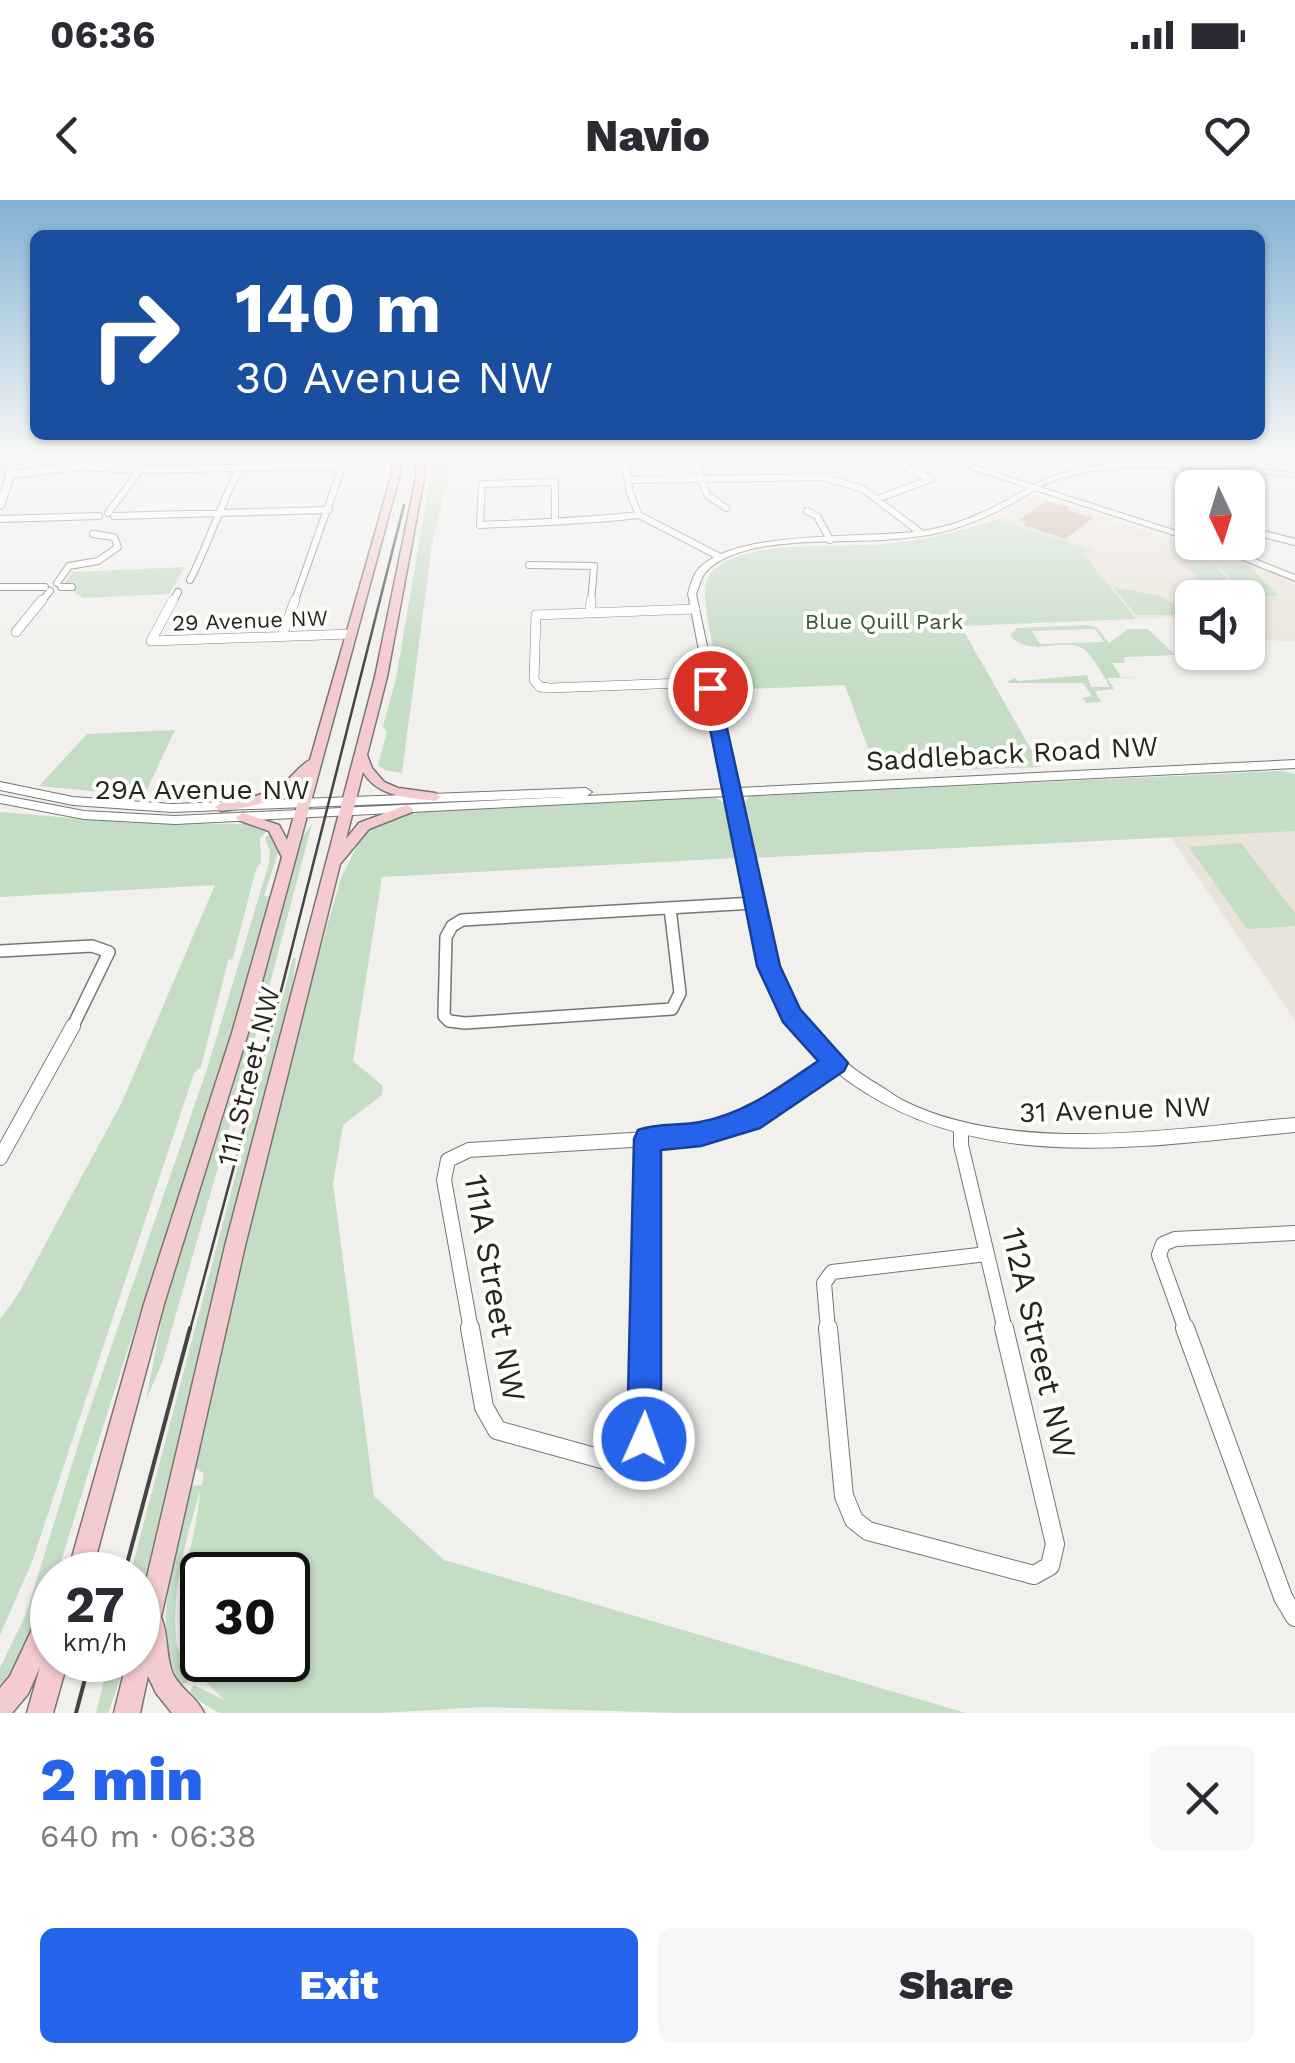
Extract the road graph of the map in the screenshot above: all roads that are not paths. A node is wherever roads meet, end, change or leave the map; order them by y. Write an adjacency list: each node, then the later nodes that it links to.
1 (100, 525): 22 (street)
2 (214, 525): 20 (street)
3 (323, 525): 29 (street)
4 (382, 525): 28 (main road, 111 Street NW)
5 (412, 525): 32 (main road, 111 Street NW)
6 (657, 525): 16 (street)
7 (822, 525): 14 (street)
8 (909, 525): 11 (street)
9 (954, 525): 11 (street)
10 (1146, 525): 12 (street)
11 (921, 534): 14 (street)
12 (1175, 534)
13 (1265, 536): 15 (street)
14 (830, 540): 16 (street)
15 (1295, 542)
16 (720, 557): 25 (street)
17 (1249, 560): 19 (street)
18 (529, 565): 26 (street)
19 (1295, 578)
20 (190, 580)
21 (0, 587): 22 (street)
22 (53, 587): 23 (street); 27 (street)
23 (72, 587)
24 (178, 592): 29 (street, 29 Avenue NW)
25 (695, 609): 26 (street); 30 (street, 31 Avenue NW)
26 (590, 613): 30 (street)
27 (16, 632)
28 (351, 634): 29 (street, 29 Avenue NW); 31 (main road, 111 Street NW)
29 (282, 636)
30 (709, 682): 35 (street, 31 Avenue NW)
31 (317, 752): 38 (main road); 40 (main road, 111 Street NW)
32 (361, 755): 36 (main road); 39 (main road, 111 Street NW)
33 (1295, 764): 35 (street, Saddleback Road NW)
34 (0, 786): 38 (street, 29A Avenue NW)
35 (732, 792): 36 (street, Saddleback Road NW); 41 (street, Saddleback Road NW); 45 (street, 31 Avenue NW)
36 (435, 796): 39 (street, Saddleback Road NW)
37 (0, 798): 42 (street, 29A Avenue NW)
38 (222, 806): 40 (street, 29A Avenue NW)
39 (347, 807): 40 (street, 29A Avenue NW); 41 (street, Saddleback Road NW); 44 (main road, 111 Street NW)
40 (301, 809): 42 (street, 29A Avenue NW); 43 (main road, 111 Street NW)
41 (407, 809): 44 (main road)
42 (243, 817): 43 (main road)
43 (288, 855): 55 (main road, 111 Street NW)
44 (332, 868): 58 (main road, 111 Street NW)
45 (754, 903): 46 (street); 48 (street, 31 Avenue NW)
46 (670, 908): 46 (street)
47 (0, 951): 52 (street)
48 (835, 1063): 50 (street, 31 Avenue NW); 51 (street)
49 (1295, 1125): 50 (street, 31 Avenue NW)
50 (961, 1130): 54 (street, 112A Street NW)
51 (648, 1139): 51 (street, 111A Street NW)
52 (0, 1158)
53 (1295, 1233): 59 (street)
54 (987, 1254): 54 (street, 112A Street NW)
55 (104, 1487): 56 (main road); 57 (main road, 111 Street NW)
56 (79, 1552)
57 (85, 1552)
58 (160, 1575)
59 (1295, 1617)
60 (30, 1661): 64 (main road)
61 (160, 1679): 67 (main road)
62 (48, 1682): 65 (main road)
63 (135, 1682): 66 (main road, 111 Street NW)
64 (0, 1708)
65 (40, 1713)
66 (127, 1713)
67 (191, 1713)

